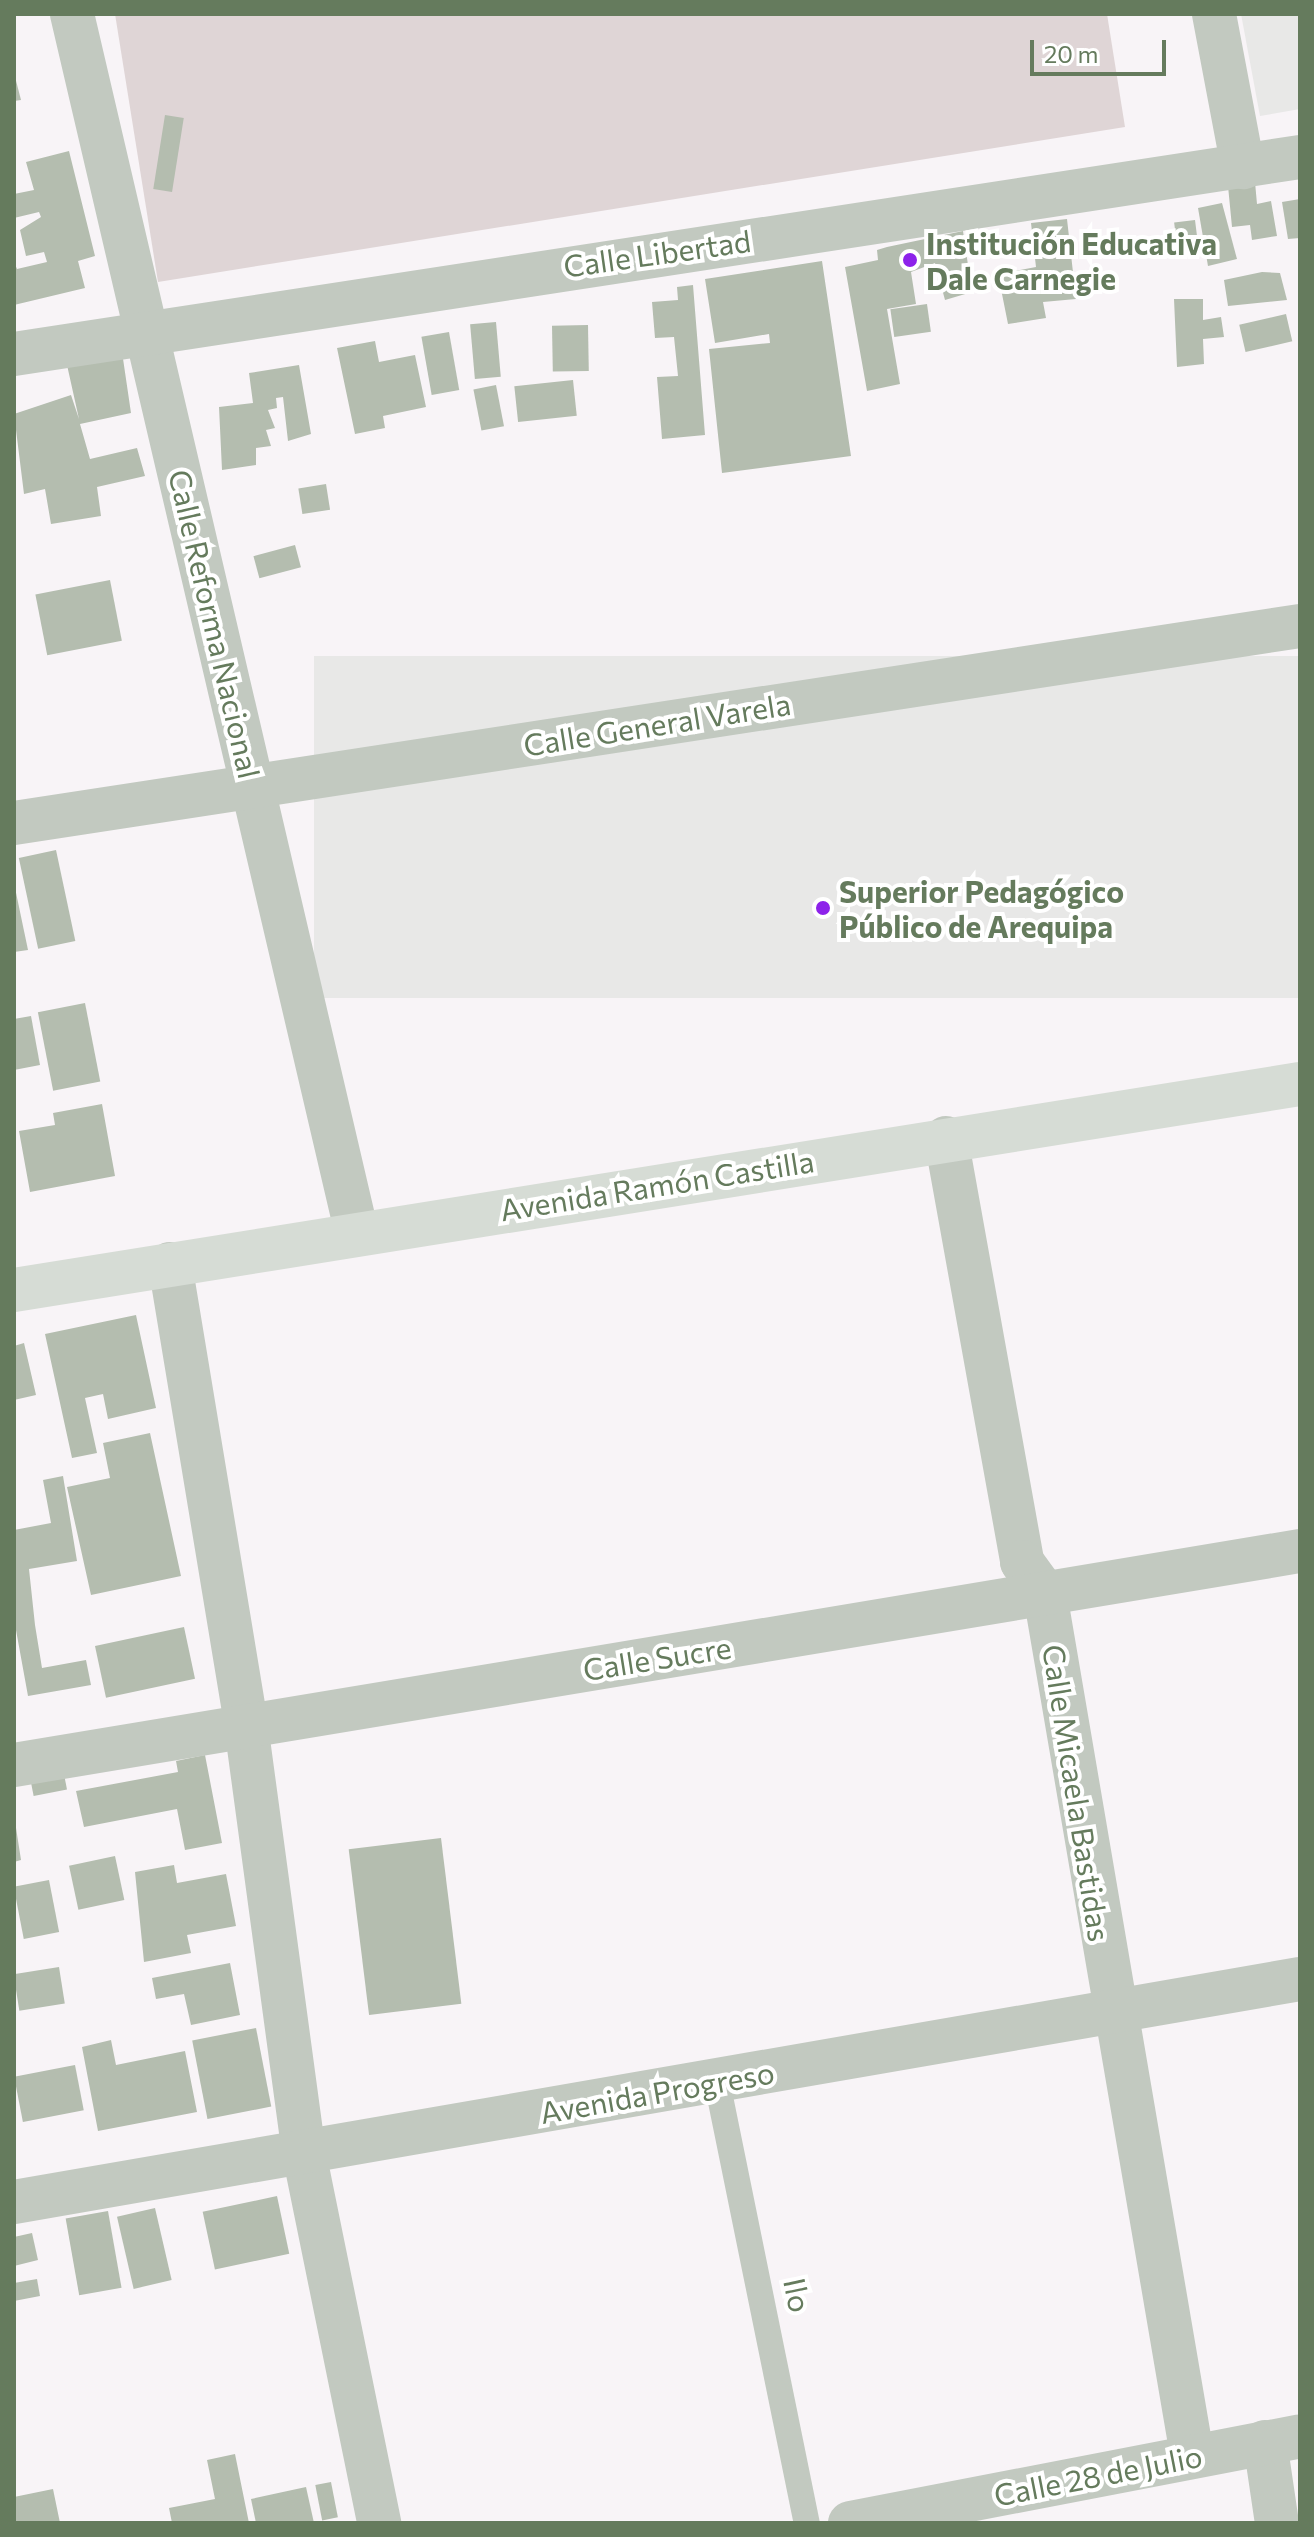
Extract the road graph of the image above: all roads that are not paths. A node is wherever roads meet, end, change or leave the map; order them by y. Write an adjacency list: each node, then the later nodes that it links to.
1 (72, 14): 5 (street, Calle Reforma Nacional)
2 (1214, 14): 4 (street)
3 (1300, 157): 4 (street, Calle Libertad)
4 (1243, 167): 5 (street, Calle Libertad)
5 (148, 330): 6 (street, Calle Libertad); 8 (street, Calle Reforma Nacional)
6 (14, 354)
7 (1300, 626): 8 (street, Calle General Varela)
8 (251, 786): 9 (street, Calle General Varela); 12 (street, Calle Reforma Nacional)
9 (14, 823)
10 (1300, 1084): 11 (main road, Avenida Ramón Castilla)
11 (946, 1138): 12 (main road, Avenida Ramón Castilla); 16 (street, Calle Micaela Bastidas)
12 (357, 1234): 13 (main road, Avenida Ramón Castilla)
13 (170, 1264): 14 (main road, Avenida Ramón Castilla); 17 (street)
14 (14, 1290)
15 (1300, 1551): 16 (street, Calle Sucre)
16 (1045, 1594): 17 (street, Calle Sucre); 20 (street, Calle Micaela Bastidas)
17 (246, 1725): 18 (street, Calle Sucre); 22 (street)
18 (14, 1765)
19 (1300, 1979): 20 (street, Avenida Progreso)
20 (1112, 2010): 21 (street, Avenida Progreso); 25 (street, Calle Micaela Bastidas)
21 (717, 2082): 22 (street, Avenida Progreso); 28 (lane, Ilo)
22 (304, 2153): 23 (street, Avenida Progreso); 27 (street)
23 (14, 2202)
24 (1282, 2439): 25 (street, Calle 28 de Julio); 30 (street)
25 (1192, 2455): 26 (street, Calle 28 de Julio)
26 (948, 2514): 29 (street, Calle 28 de Julio)
27 (379, 2523)
28 (807, 2523)
29 (850, 2523)
30 (1277, 2523)

